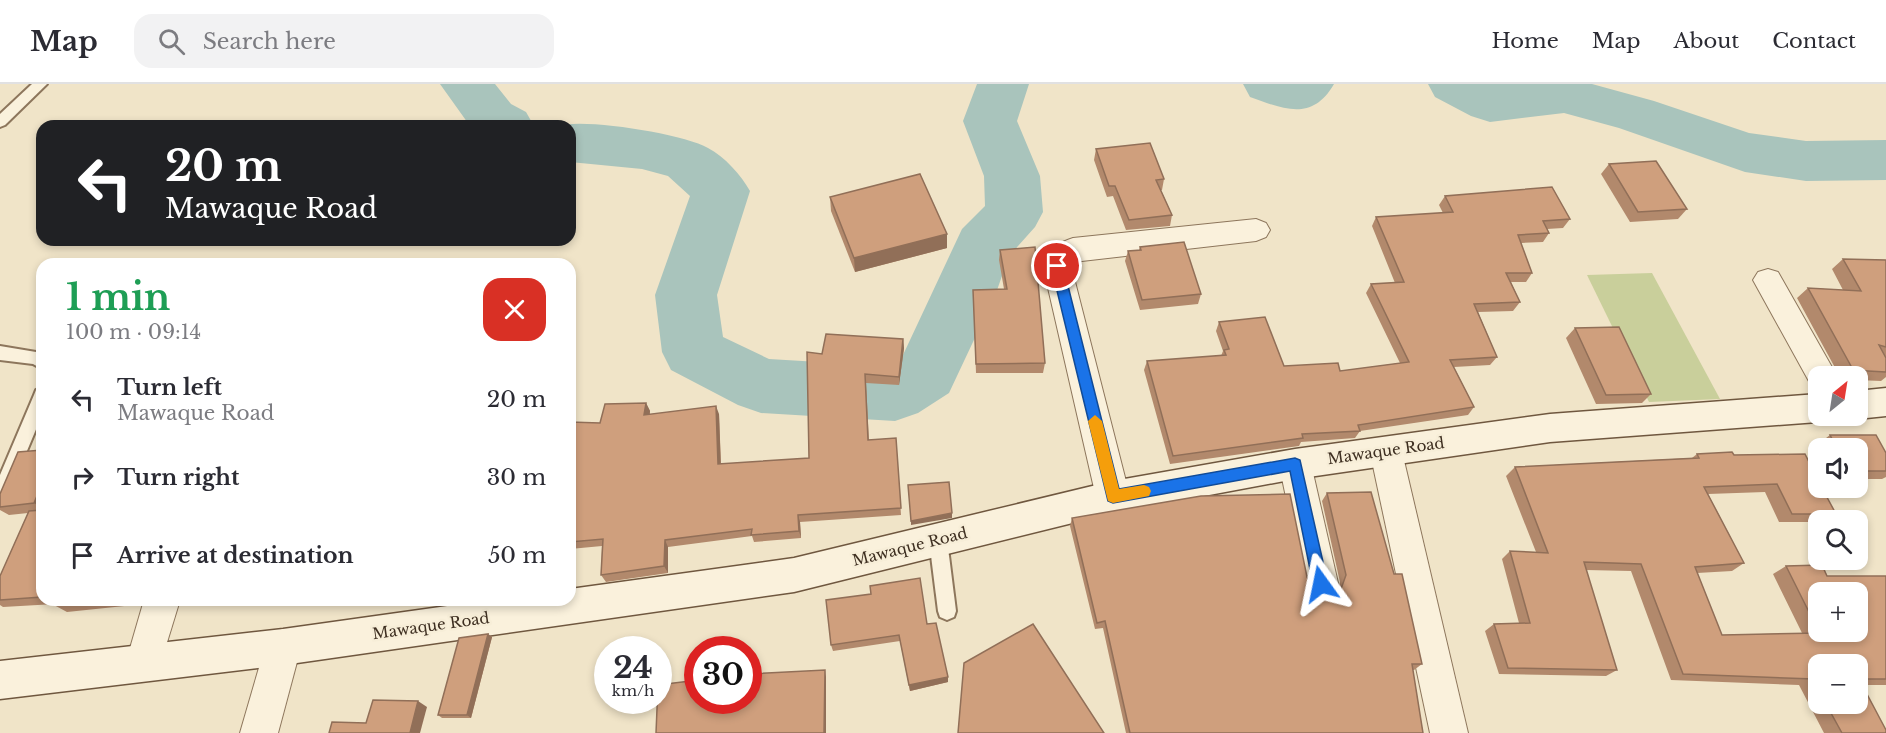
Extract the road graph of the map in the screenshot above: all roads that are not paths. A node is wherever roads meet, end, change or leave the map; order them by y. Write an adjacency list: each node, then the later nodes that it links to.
1 (40, 84): 2 (lane)
2 (0, 122)
3 (1256, 230): 15 (street)
4 (1768, 280): 7 (street)
5 (0, 353): 6 (lane)
6 (36, 358)
7 (1816, 366)
8 (1886, 402): 9 (main road)
9 (1868, 404)
10 (36, 409): 14 (lane)
11 (1808, 409): 12 (main road, Mawaque Road)
12 (1386, 452): 13 (main road, Mawaque Road); 26 (street)
13 (1295, 464): 15 (main road, Mawaque Road); 17 (street)
14 (0, 496)
15 (1113, 497): 16 (main road, Mawaque Road)
16 (938, 540): 20 (main road, Mawaque Road); 21 (lane)
17 (1321, 584)
18 (160, 606): 23 (street)
19 (574, 606): 22 (main road, Mawaque Road)
20 (576, 606)
21 (947, 611)
22 (283, 647): 23 (main road, Mawaque Road); 25 (street)
23 (144, 662): 24 (main road, Mawaque Road)
24 (0, 680)
25 (259, 733)
26 (1449, 733)

